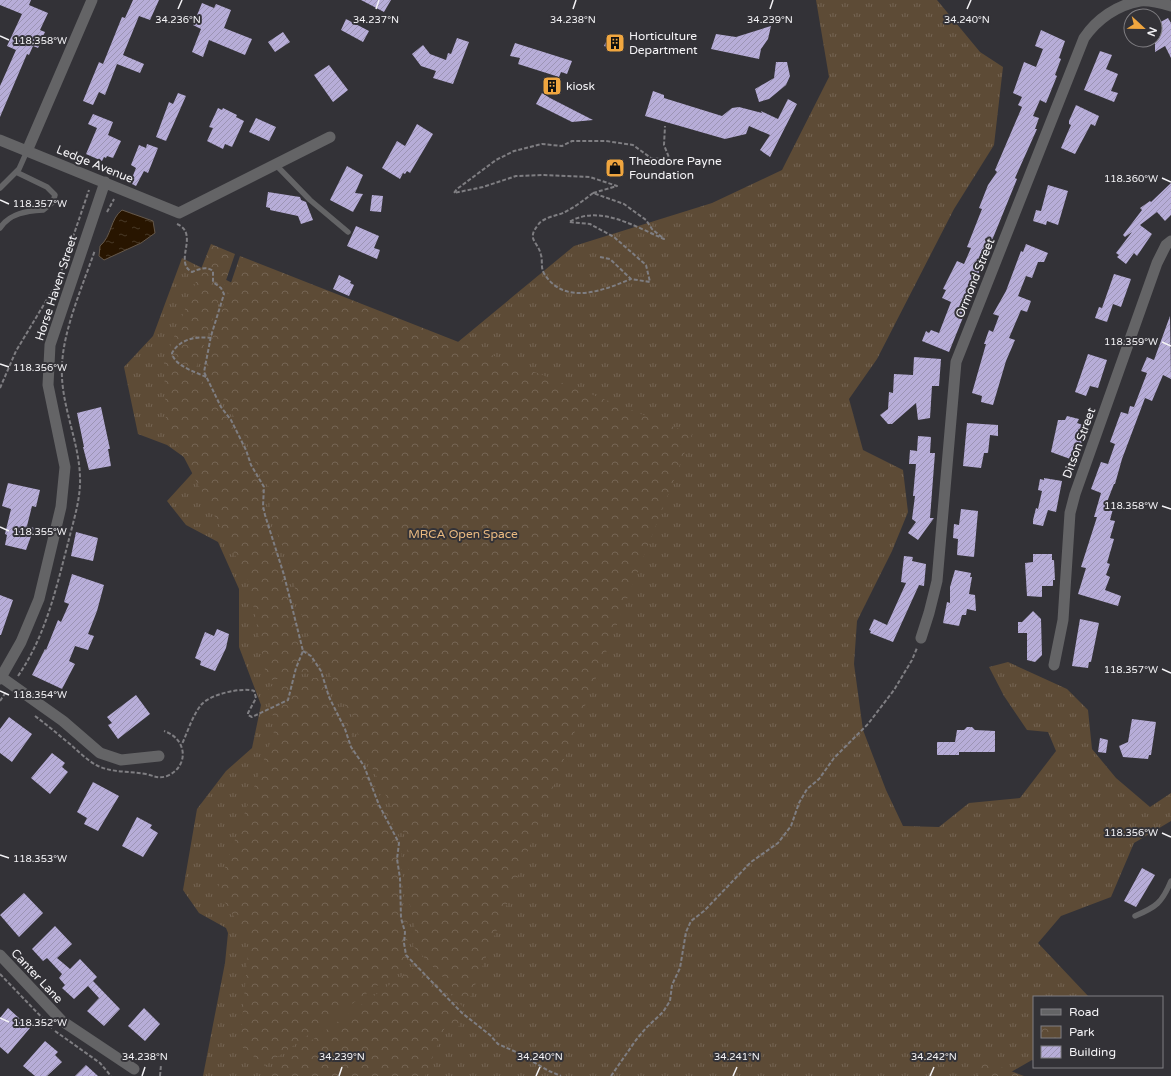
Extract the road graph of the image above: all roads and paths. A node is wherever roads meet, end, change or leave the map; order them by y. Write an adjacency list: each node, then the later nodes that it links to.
1 (92, 0): 6 (street)
2 (1171, 6): 22 (street, Ormond Street)
3 (665, 126): 12 (path)
4 (330, 137): 7 (street)
5 (0, 140): 6 (street, Ledge Avenue)
6 (27, 151): 8 (lane); 9 (street, Ledge Avenue)
7 (276, 165): 13 (street); 15 (lane)
8 (16, 172): 10 (lane); 14 (lane)
9 (105, 182): 13 (street, Ledge Avenue); 25 (street, Horse Haven Street)
10 (0, 188)
11 (88, 190): 21 (path)
12 (593, 193): 18 (path); 18 (path)
13 (175, 217): 19 (path)
14 (0, 228)
15 (348, 232)
16 (1171, 241): 24 (street, Ditson Street)
17 (600, 257): 18 (path)
18 (631, 279)
19 (211, 338): 20 (path); 20 (path)
20 (206, 377): 23 (path)
21 (0, 388)
22 (921, 638): 35 (path)
23 (304, 651): 26 (path); 34 (path)
24 (1054, 666)
25 (1, 678): 27 (street)
26 (182, 744)
27 (159, 756)
28 (1171, 881): 29 (lane)
29 (1135, 916)
30 (0, 955): 32 (street, Canter Lane)
31 (161, 1065): 33 (path)
32 (134, 1069)
33 (160, 1076)
34 (561, 1076)
35 (611, 1076)

